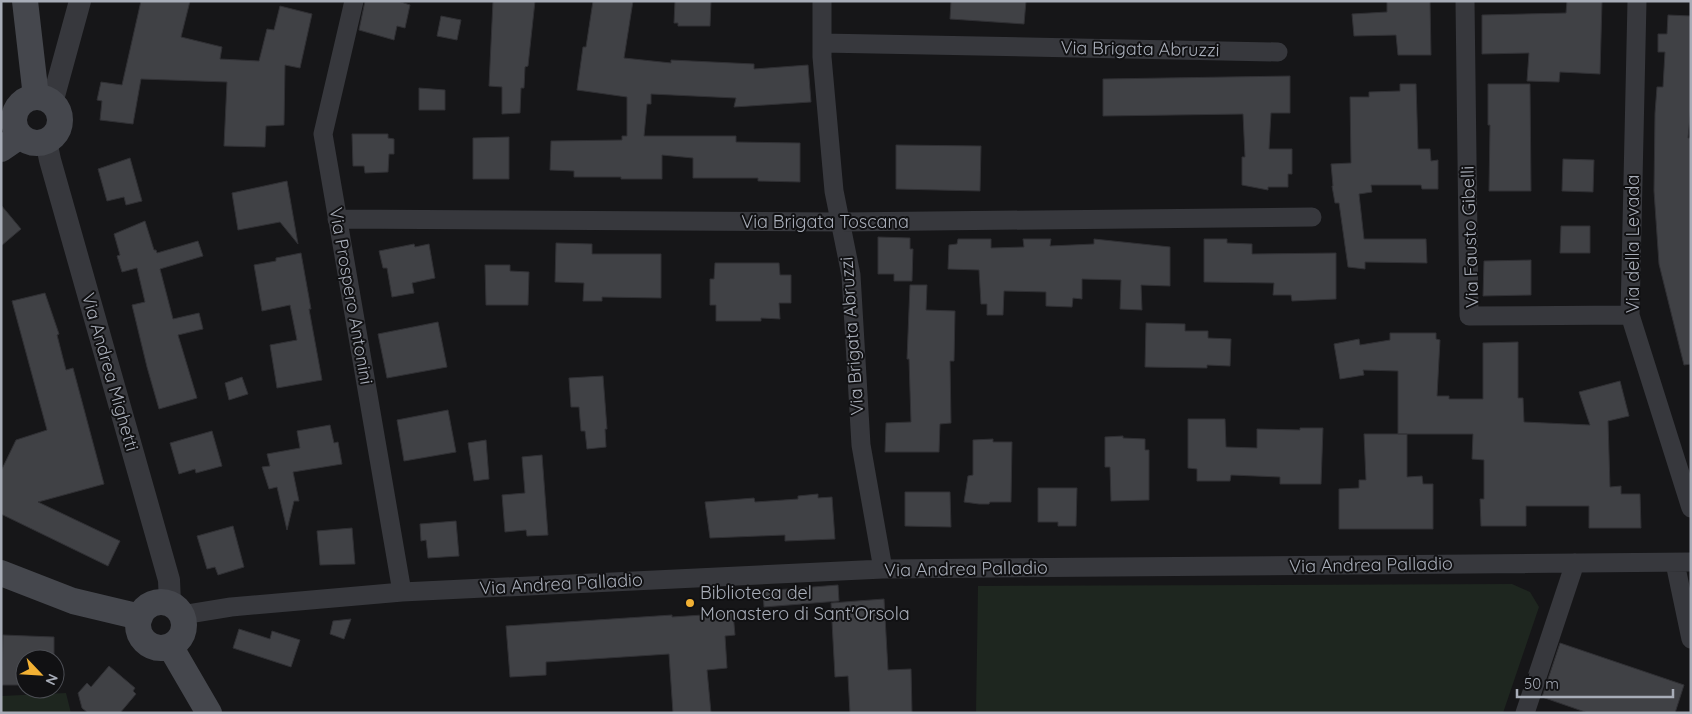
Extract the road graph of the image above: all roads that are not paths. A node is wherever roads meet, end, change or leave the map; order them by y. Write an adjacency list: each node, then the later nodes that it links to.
1 (26, 1): 9 (main road)
2 (80, 1): 9 (street)
3 (354, 1): 13 (street, Via Prospero Antonini)
4 (822, 1): 7 (street, Via Brigata Abruzzi)
5 (1466, 1): 15 (street, Via Fausto Gibelli)
6 (1637, 1): 15 (street, Via della Levada)
7 (822, 43): 8 (street, Via Brigata Abruzzi); 14 (street, Via Brigata Abruzzi)
8 (1278, 52)
9 (44, 100): 10 (main road); 11 (main road)
10 (46, 141): 11 (main road); 22 (street, Via Andrea Mighetti)
11 (11, 143)
12 (1312, 217): 14 (street, Via Brigata Toscana)
13 (337, 219): 14 (street, Via Brigata Toscana); 21 (street, Via Prospero Antonini)
14 (841, 222): 19 (street, Via Brigata Abruzzi)
15 (1630, 315): 16 (street, Via della Levada)
16 (1691, 508)
17 (1683, 562): 18 (street, Via Andrea Palladio); 24 (street)
18 (1575, 563): 19 (street, Via Andrea Palladio); 27 (street)
19 (883, 569): 21 (street, Via Andrea Palladio)
20 (1, 573): 23 (main road)
21 (402, 592): 22 (street, Via Andrea Palladio)
22 (176, 609): 23 (main road); 25 (main road)
23 (140, 617): 25 (main road)
24 (1691, 639)
25 (170, 646): 26 (main road)
26 (209, 713)
27 (1525, 713)

